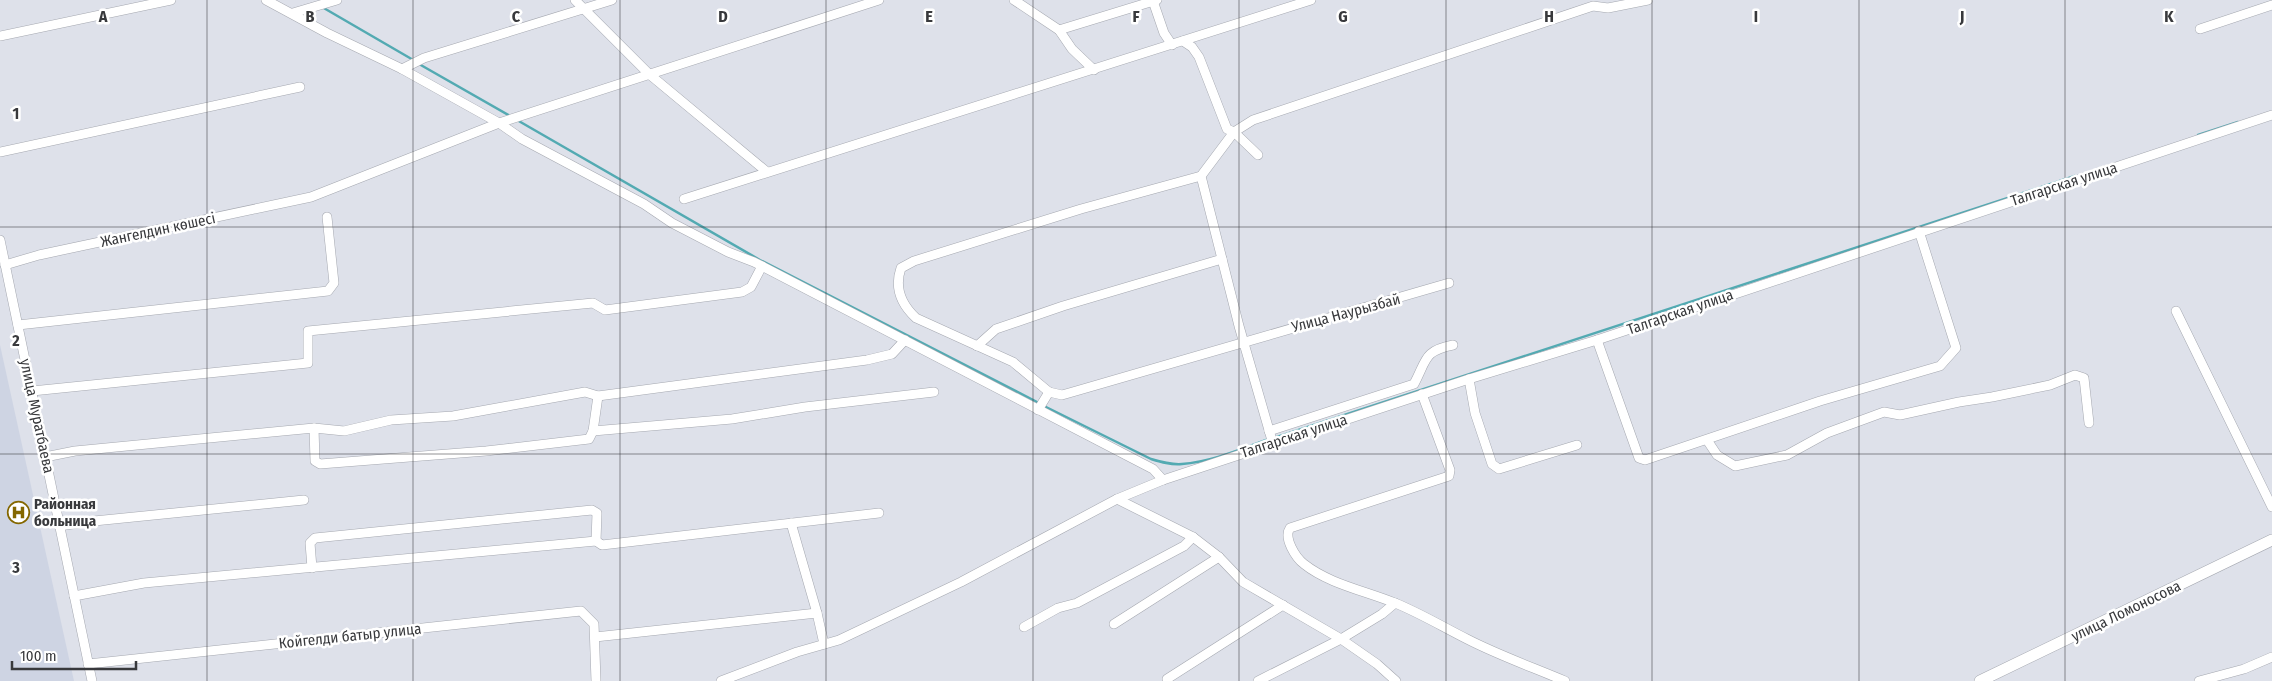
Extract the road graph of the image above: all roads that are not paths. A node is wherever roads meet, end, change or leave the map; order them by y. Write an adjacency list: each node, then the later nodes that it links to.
1 (171, 0): 17 (street)
2 (266, 0): 14 (street)
3 (337, 0): 14 (street)
4 (574, 0): 13 (street)
5 (612, 0): 13 (street)
6 (879, 0): 22 (street, Жангелдин көшесі)
7 (1014, 0): 16 (street)
8 (1311, 0): 18 (street)
9 (1648, 0): 11 (street)
10 (1155, 1): 16 (street); 19 (street)
11 (1630, 2): 26 (street)
12 (2272, 5): 15 (street)
13 (584, 8): 20 (street); 22 (street)
14 (292, 13): 20 (street)
15 (2200, 29)
16 (1059, 30): 21 (street)
17 (0, 36)
18 (1183, 41): 19 (street); 26 (street)
19 (1172, 44): 21 (street)
20 (402, 69): 25 (street)
21 (1094, 70): 29 (street)
22 (649, 74): 25 (street, Жангелдин көшесі); 29 (street)
23 (300, 87): 27 (street)
24 (2272, 116): 33 (street, Талгарская улица)
25 (499, 123): 36 (street, Жангелдин көшесі); 37 (street)
26 (1234, 132): 28 (street); 30 (street)
27 (0, 152)
28 (1258, 155)
29 (767, 172): 31 (street)
30 (1201, 176): 35 (street); 44 (street)
31 (684, 199)
32 (327, 217): 40 (street)
33 (1919, 231): 42 (street, Талгарская улица); 57 (street)
34 (0, 240): 36 (street, улица Муратбаева)
35 (1222, 259): 43 (street); 44 (street)
36 (5, 264): 40 (street, улица Муратбаева)
37 (762, 266): 41 (street); 47 (street)
38 (1448, 284): 43 (street, Улица Наурызбай)
39 (2176, 311): 63 (street)
40 (18, 325): 47 (street, улица Муратбаева)
41 (905, 340): 51 (street); 52 (street)
42 (1597, 340): 46 (street, Талгарская улица); 57 (street)
43 (1243, 342): 49 (street, Улица Наурызбай); 56 (street)
44 (976, 346): 49 (street)
45 (1453, 346): 56 (street)
46 (1469, 379): 50 (street, Талгарская улица); 58 (street)
47 (32, 392): 59 (street, улица Муратбаева)
48 (934, 392): 55 (street)
49 (1049, 392): 52 (street)
50 (1422, 394): 56 (street, Талгарская улица); 73 (street)
51 (598, 396): 54 (street); 55 (street)
52 (1040, 406): 60 (street)
53 (2088, 423): 57 (street)
54 (314, 428): 55 (street); 59 (street)
55 (594, 432)
56 (1271, 438): 60 (street, Талгарская улица)
57 (1707, 440)
58 (1577, 445)
59 (45, 457): 66 (street, улица Муратбаева)
60 (1163, 480): 61 (street, Талгарская улица)
61 (1117, 499): 67 (street); 80 (street, Талгарская улица)
62 (304, 500): 66 (street)
63 (2272, 507)
64 (879, 513): 65 (street)
65 (791, 523): 69 (street); 75 (street)
66 (59, 526): 72 (street, улица Муратбаева)
67 (1193, 537): 70 (street); 77 (street)
68 (2272, 540): 90 (main road, улица Ломоносова)
69 (596, 541): 71 (street); 71 (street)
70 (1220, 557): 74 (street); 76 (street)
71 (312, 568): 72 (street)
72 (74, 596): 82 (street, улица Муратбаева)
73 (1395, 603): 79 (street); 89 (street)
74 (1283, 605): 79 (street); 83 (street)
75 (817, 613): 78 (street); 80 (street)
76 (1114, 624)
77 (1024, 627)
78 (594, 637): 82 (street, Койгелди батыр улица); 85 (street)
79 (1341, 639): 87 (street); 88 (street)
80 (824, 644): 86 (street, Талгарская улица)
81 (2272, 657): 91 (street)
82 (88, 664): 84 (street, улица Муратбаева)
83 (1167, 679)
84 (92, 681)
85 (596, 681)
86 (721, 681)
87 (1258, 681)
88 (1396, 681)
89 (1565, 681)
90 (1980, 681)
91 (2199, 681)

